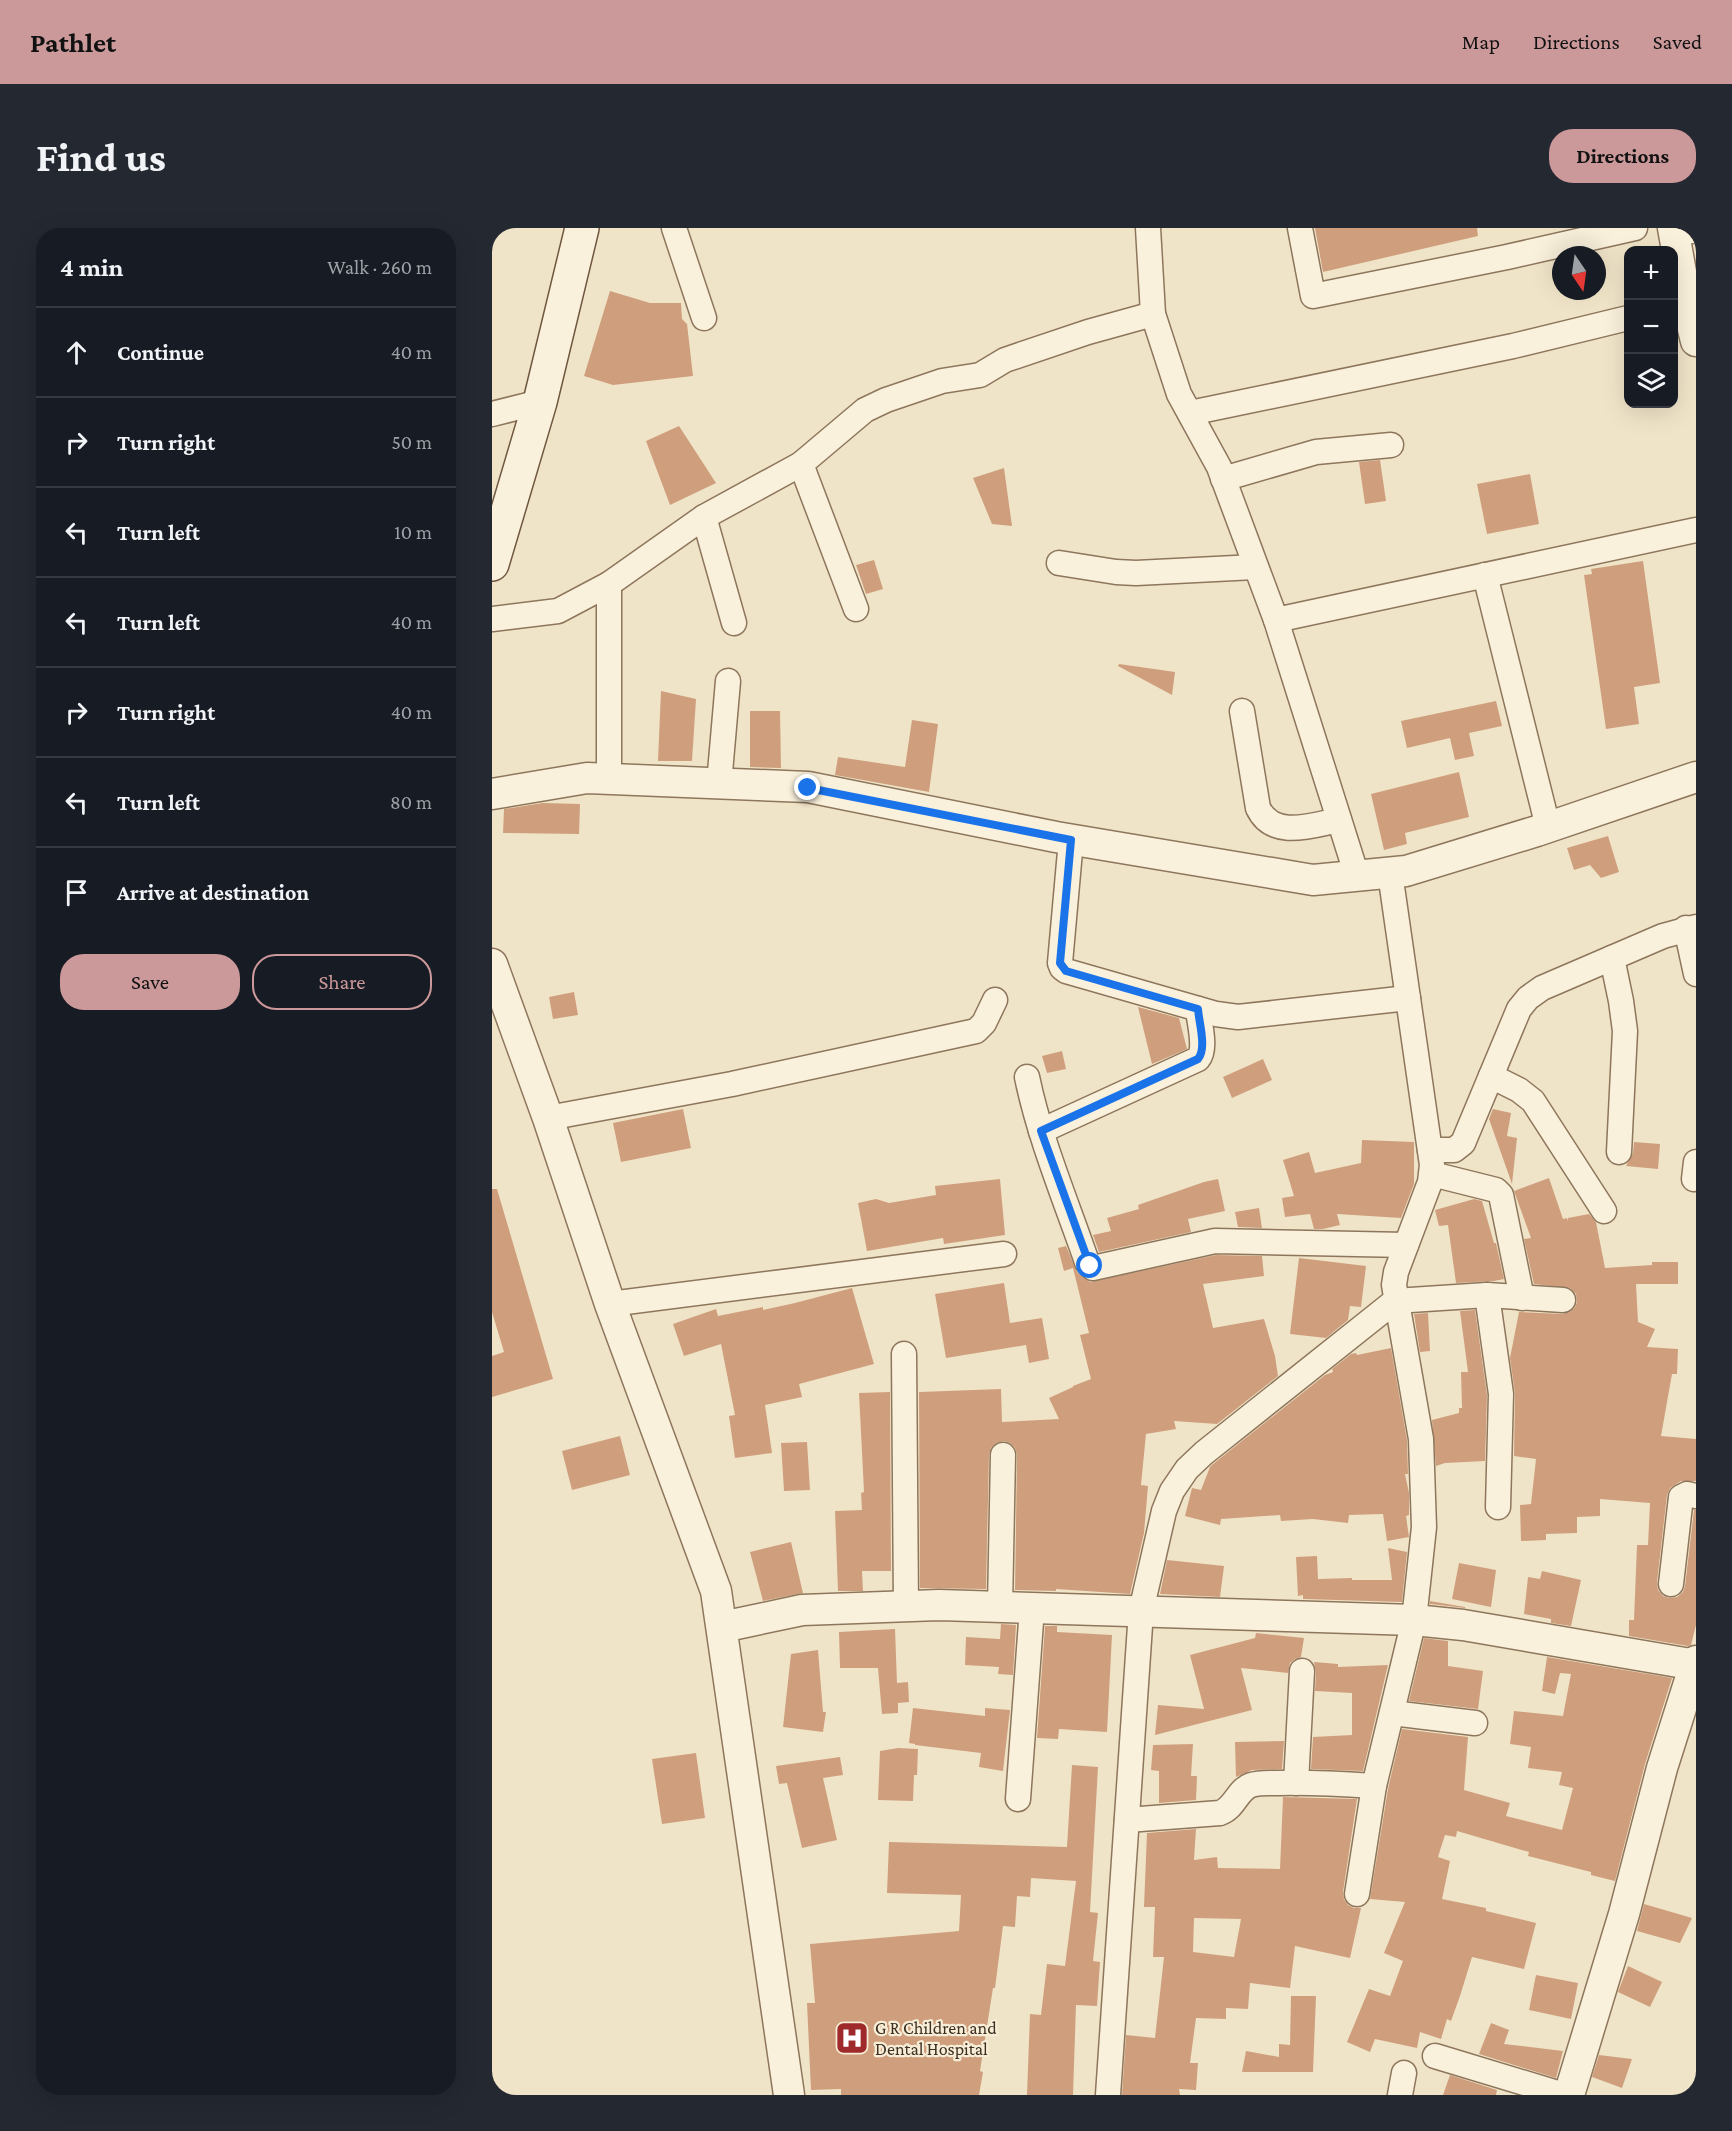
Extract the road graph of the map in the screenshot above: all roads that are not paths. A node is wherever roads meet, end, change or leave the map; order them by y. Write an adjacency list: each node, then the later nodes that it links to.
1 (582, 228): 12 (main road)
2 (674, 228): 9 (street)
3 (1148, 228): 8 (street)
4 (1300, 228): 5 (street)
5 (1635, 228)
6 (1681, 231): 7 (street)
7 (1680, 307): 11 (street)
8 (1153, 314): 14 (street); 16 (street)
9 (704, 318)
10 (1624, 319): 14 (street)
11 (1696, 339)
12 (540, 402): 13 (street); 21 (main road)
13 (492, 414)
14 (1190, 414): 17 (street)
15 (1391, 445): 17 (street)
16 (801, 464): 18 (street); 25 (street)
17 (1222, 479): 22 (street)
18 (704, 517): 24 (street); 28 (street)
19 (1696, 530): 23 (street)
20 (1059, 563): 22 (street)
21 (492, 564)
22 (1255, 567): 27 (street)
23 (1485, 575): 27 (street); 36 (street)
24 (609, 584): 26 (street); 32 (street)
25 (856, 609)
26 (492, 619)
27 (1276, 620): 35 (street)
28 (734, 623)
29 (728, 681): 33 (street)
30 (1242, 711): 35 (street)
31 (1696, 777): 36 (street)
32 (609, 779): 33 (street); 34 (street)
33 (719, 784): 37 (street)
34 (492, 794)
35 (1339, 820): 39 (street)
36 (1548, 827): 38 (street)
37 (1071, 840): 39 (street); 46 (street)
38 (1390, 873): 39 (street); 44 (street)
39 (1357, 876)
40 (1691, 928): 41 (street); 43 (street)
41 (1612, 958): 47 (street); 51 (street)
42 (492, 964): 49 (street)
43 (1696, 974)
44 (1408, 998): 46 (street); 52 (street)
45 (995, 1000): 49 (street)
46 (1198, 1009): 50 (street)
47 (1491, 1076): 52 (street); 53 (street)
48 (1027, 1077): 50 (street)
49 (548, 1118): 60 (street)
50 (1041, 1131): 54 (street)
51 (1619, 1152)
52 (1431, 1162): 54 (street); 57 (street)
53 (1604, 1211)
54 (1406, 1245): 59 (street)
55 (1004, 1254): 60 (street)
56 (1487, 1295): 57 (street); 59 (street); 64 (street)
57 (1522, 1298): 58 (street)
58 (1563, 1300)
59 (1395, 1301): 69 (street); 70 (street)
60 (610, 1304): 71 (street)
61 (904, 1354): 66 (street)
62 (1003, 1455): 67 (street)
63 (1696, 1496): 65 (street)
64 (1498, 1507)
65 (1671, 1584)
66 (906, 1606): 67 (street); 71 (street)
67 (1000, 1607): 68 (street)
68 (1032, 1608): 69 (street); 78 (street)
69 (1141, 1611): 70 (street); 79 (street)
70 (1414, 1620): 72 (street); 74 (street)
71 (722, 1627): 82 (street)
72 (1696, 1664): 85 (street)
73 (1302, 1671): 76 (street)
74 (1392, 1713): 75 (street); 77 (street)
75 (1474, 1723)
76 (1296, 1782): 77 (street); 79 (street)
77 (1374, 1786): 80 (street)
78 (1018, 1799)
79 (1126, 1820): 83 (street)
80 (1357, 1894)
81 (1435, 2056): 84 (street)
82 (789, 2095)
83 (1108, 2095)
84 (1564, 2095)
85 (1569, 2095)

